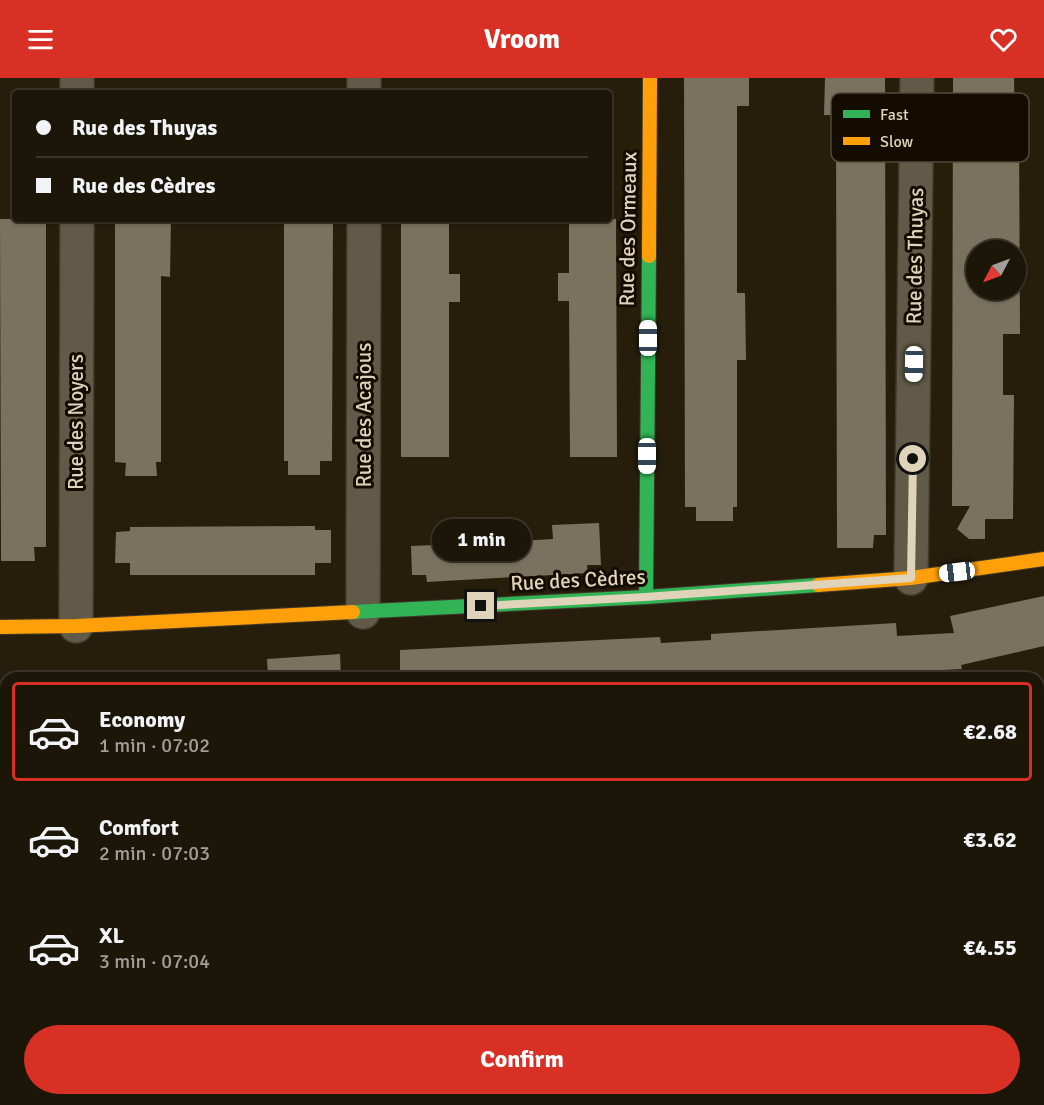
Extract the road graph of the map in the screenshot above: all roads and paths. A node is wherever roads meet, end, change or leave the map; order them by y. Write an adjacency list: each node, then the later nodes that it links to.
1 (651, 78): 9 (street, Rue des Ormeaux)
2 (917, 78): 3 (street, Rue des Thuyas)
3 (917, 93)
4 (916, 162): 8 (street, Rue des Thuyas)
5 (77, 222): 11 (street, Rue des Noyers)
6 (364, 222): 10 (street, Rue des Acajous)
7 (1044, 559): 8 (street, Rue des Cèdres)
8 (911, 578): 9 (street, Rue des Cèdres)
9 (645, 597): 10 (street, Rue des Cèdres)
10 (363, 612): 11 (street, Rue des Cèdres)
11 (76, 626): 12 (street, Rue des Cèdres)
12 (0, 627)

